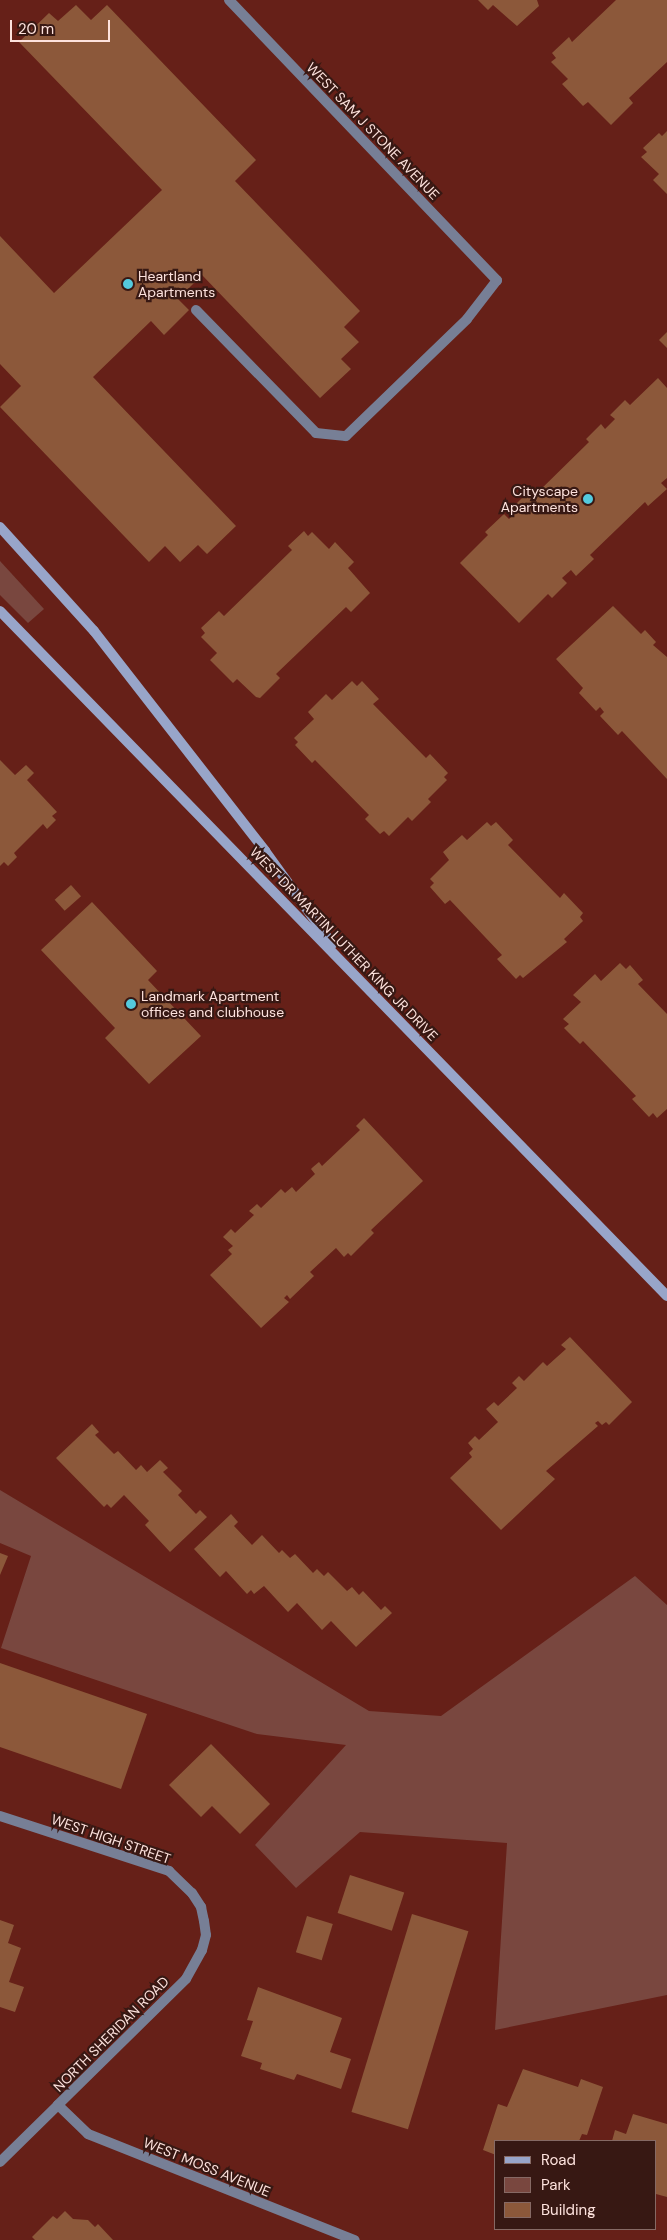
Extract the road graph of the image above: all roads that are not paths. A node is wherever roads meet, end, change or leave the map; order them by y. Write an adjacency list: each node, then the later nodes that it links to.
1 (229, 0): 2 (street, WEST SAM J STONE AVENUE)
2 (196, 310)
3 (0, 528): 5 (main road)
4 (0, 611): 5 (main road, WEST DR MARTIN LUTHER KING JR DRIVE)
5 (352, 972): 6 (main road, WEST DR MARTIN LUTHER KING JR DRIVE)
6 (667, 1296)
7 (0, 1816): 8 (street, WEST HIGH STREET)
8 (201, 1907): 9 (street, NORTH SHERIDAN ROAD)
9 (58, 2105): 10 (street, NORTH SHERIDAN ROAD); 11 (street, WEST MOSS AVENUE)
10 (0, 2162)
11 (355, 2240)

